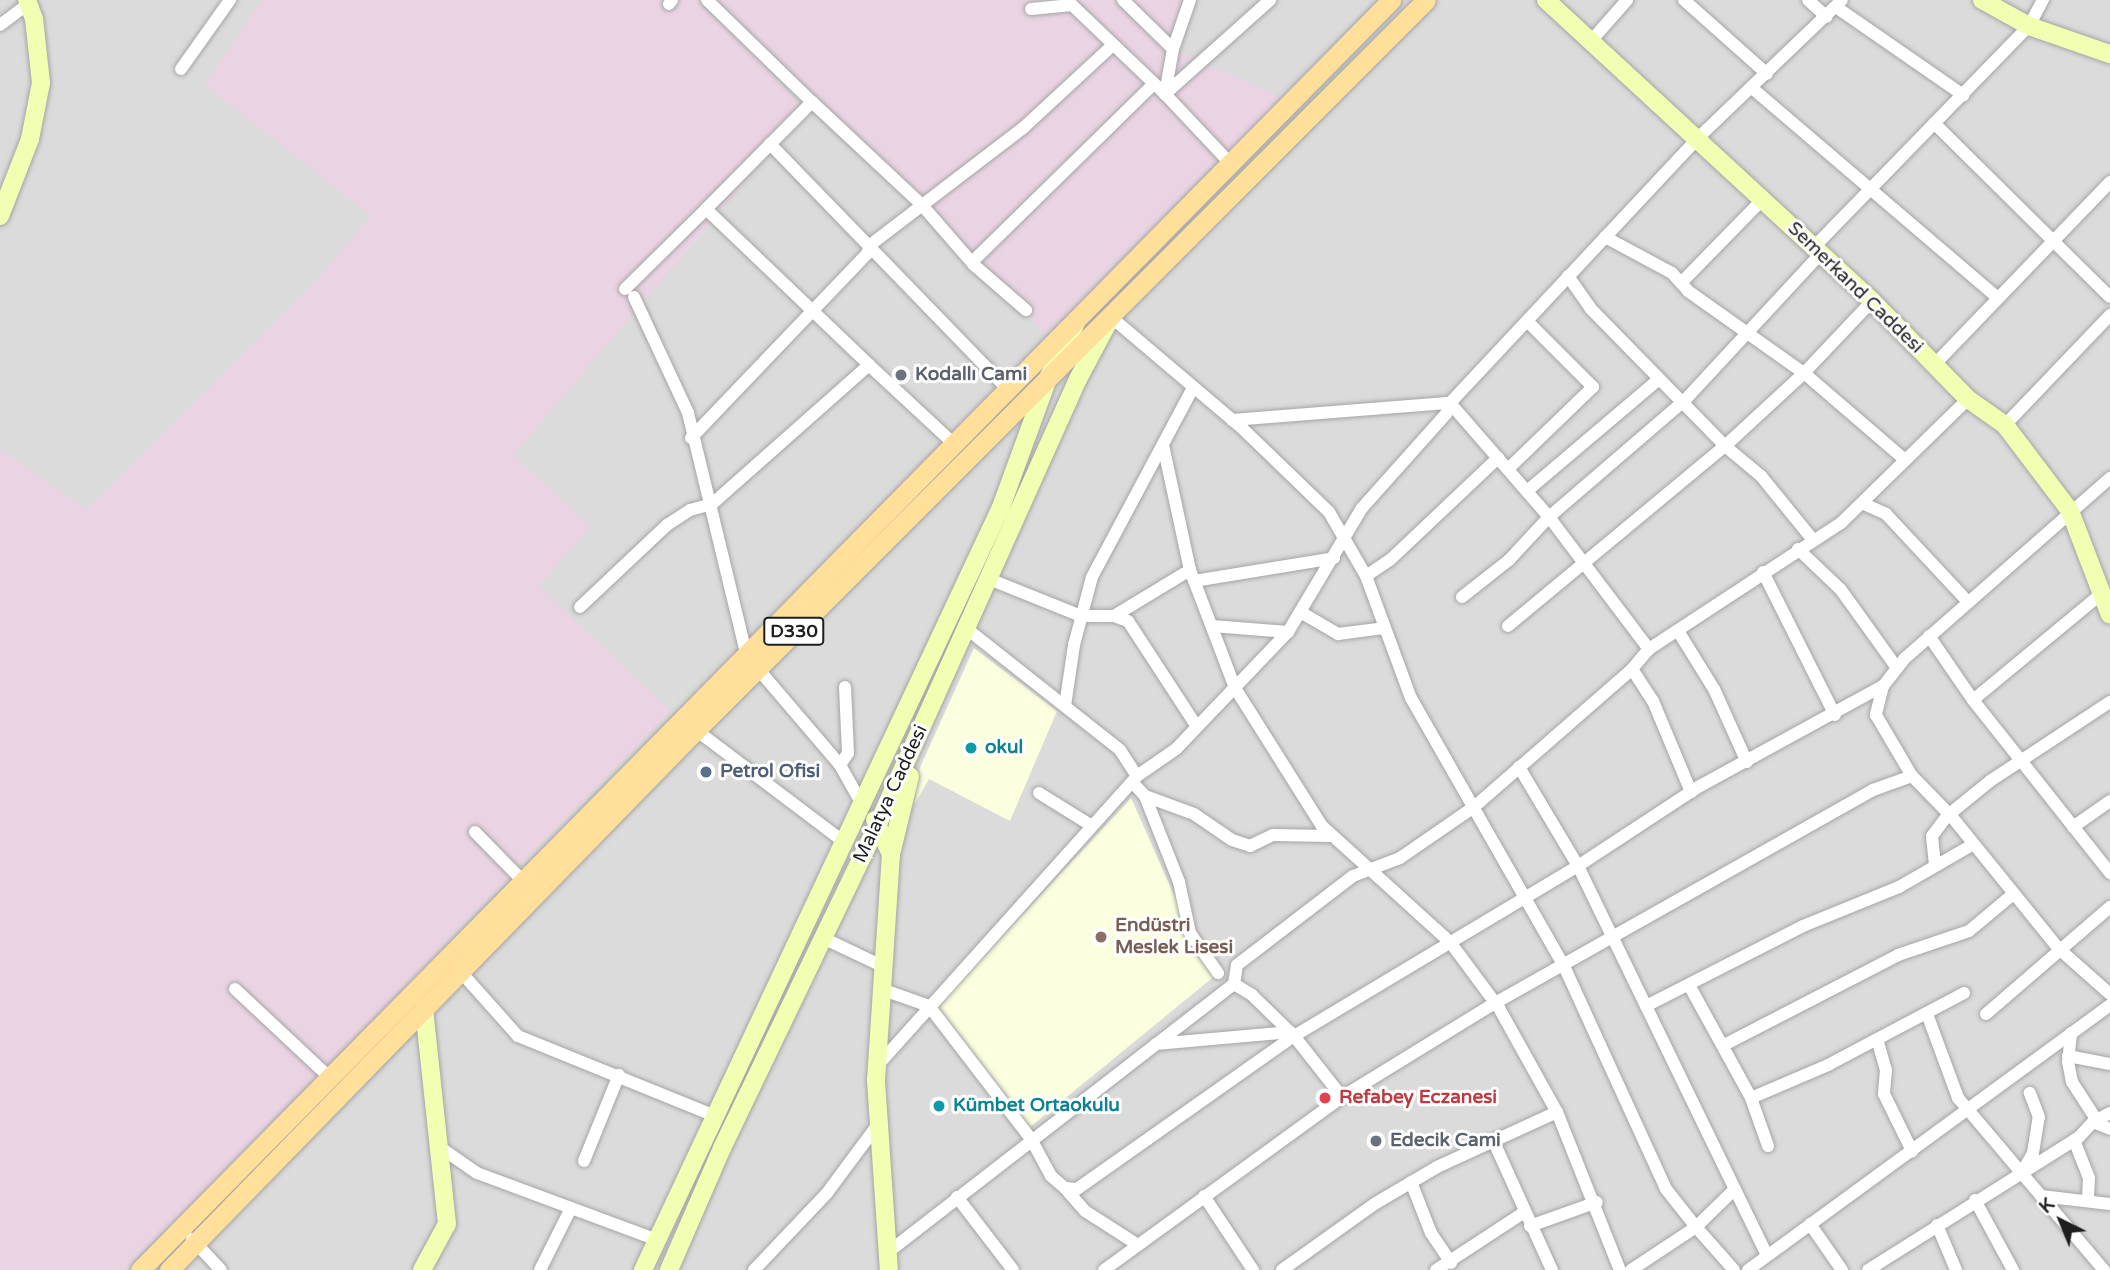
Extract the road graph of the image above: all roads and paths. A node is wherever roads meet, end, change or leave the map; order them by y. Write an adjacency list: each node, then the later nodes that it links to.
1 (230, 0): 24 (street)
2 (706, 0): 30 (street)
3 (1123, 0): 22 (street)
4 (1190, 0): 22 (street)
5 (1270, 0): 28 (street)
6 (1426, 0): 54 (main road, D330)
7 (1546, 0): 20 (street, Semerkand Caddesi)
8 (1627, 0): 20 (street)
9 (1684, 0): 25 (street)
10 (1808, 0): 16 (street)
11 (1982, 0): 19 (street)
12 (2043, 0): 19 (street)
13 (28, 2): 18 (street); 40 (street)
14 (1074, 2): 17 (street); 21 (street)
15 (1383, 2): 34 (main road, D330)
16 (1835, 8): 25 (street); 29 (street)
17 (1031, 9)
18 (0, 24)
19 (2029, 26): 23 (street); 29 (street)
20 (1591, 41): 32 (street, Semerkand Caddesi)
21 (1113, 45): 26 (street); 38 (street)
22 (1173, 49): 28 (street)
23 (2110, 54)
24 (181, 69)
25 (1767, 74): 27 (street)
26 (1154, 85): 28 (street); 45 (street)
27 (1752, 88): 32 (street); 36 (street)
28 (1165, 94): 34 (street)
29 (1963, 95): 31 (street)
30 (812, 102): 33 (street); 38 (street)
31 (1934, 123): 36 (street); 42 (street)
32 (1698, 138): 37 (street, Semerkand Caddesi); 41 (street)
33 (771, 144): 39 (street); 43 (street)
34 (1231, 164): 55 (main road, D330)
35 (2110, 182): 42 (street)
36 (1869, 189): 44 (street); 49 (street)
37 (1763, 199): 44 (street, Semerkand Caddesi); 47 (street)
38 (921, 204): 43 (street); 45 (street)
39 (706, 209): 51 (street); 72 (street)
40 (0, 216)
41 (1605, 237): 46 (street); 47 (street)
42 (2054, 242): 48 (street); 49 (street)
43 (870, 245): 51 (street); 65 (street)
44 (1817, 250): 50 (street, Semerkand Caddesi); 57 (street)
45 (972, 262): 52 (street)
46 (1568, 276): 56 (street); 63 (street)
47 (1681, 284): 57 (street)
48 (2110, 297)
49 (1998, 298): 59 (street)
50 (1872, 301): 59 (street, Semerkand Caddesi); 61 (street)
51 (814, 310): 58 (street); 72 (street)
52 (1026, 310)
53 (2110, 315): 71 (street)
54 (1111, 317): 62 (main road, D330); 64 (street); 69 (street, Malatya Caddesi)
55 (1078, 319): 60 (main road, D330); 62 (street)
56 (1527, 321): 68 (street); 78 (street)
57 (1747, 332): 61 (street); 67 (street)
58 (869, 365): 73 (street); 81 (street)
59 (1934, 365): 66 (street, Semerkand Caddesi)
60 (1030, 369): 62 (street); 65 (main road, D330)
61 (1804, 373): 75 (street); 77 (street)
62 (1049, 376): 69 (street); 109 (main road, D330); 132 (street)
63 (1659, 379): 67 (street); 80 (street)
64 (1194, 388): 70 (street); 74 (street)
65 (1008, 390): 73 (main road, D330)
66 (1968, 400): 71 (street, Semerkand Caddesi); 77 (street)
67 (1682, 402): 75 (street); 84 (street)
68 (1450, 403): 70 (street); 76 (street); 85 (street)
69 (1067, 404): 93 (street, Malatya Caddesi)
70 (1232, 420): 85 (street)
71 (2004, 425): 83 (street, Semerkand Caddesi)
72 (691, 438): 81 (street)
73 (954, 445): 109 (main road, D330)
74 (1163, 445): 91 (street); 99 (street)
75 (1725, 446): 86 (street); 89 (street)
76 (1498, 458): 78 (street); 92 (street)
77 (1905, 460): 82 (street)
78 (1508, 469): 80 (street)
79 (2110, 478): 83 (street)
80 (1527, 491): 84 (street)
81 (712, 504): 97 (street); 109 (street)
82 (1864, 504): 86 (street); 95 (street)
83 (2070, 511): 95 (street); 96 (street, Semerkand Caddesi)
84 (1549, 517): 89 (street); 94 (street)
85 (1346, 540): 88 (street); 92 (street)
86 (1813, 541): 87 (street)
87 (1798, 549): 90 (street); 110 (street)
88 (1335, 558): 91 (street); 98 (street)
89 (1583, 562): 102 (street); 108 (street)
90 (1763, 572): 105 (street); 118 (street)
91 (1192, 575): 100 (street); 101 (street)
92 (1366, 576): 103 (street)
93 (989, 579): 99 (street); 104 (street, Malatya Caddesi)
94 (1462, 597)
95 (1967, 601): 107 (street)
96 (2106, 601): 115 (street)
97 (580, 607)
98 (1302, 613): 103 (street); 106 (street)
99 (1081, 616): 100 (street); 117 (street)
100 (1114, 616): 120 (street)
101 (1212, 626): 106 (street); 114 (street)
102 (1508, 626)
103 (1384, 628): 133 (street)
104 (967, 629): 117 (street); 119 (street, Malatya Caddesi)
105 (1678, 631): 108 (street); 123 (street)
106 (1288, 632): 114 (street)
107 (1929, 636): 110 (street); 115 (street)
108 (1650, 649): 111 (street)
109 (752, 662): 121 (main road, D330); 124 (street); 148 (main road, D330)
110 (1897, 668): 112 (street)
111 (1632, 670): 125 (street); 128 (street)
112 (1883, 686): 118 (street); 126 (street)
113 (845, 688): 124 (street)
114 (1235, 688): 120 (street); 139 (street)
115 (1973, 700): 122 (street)
116 (2110, 702): 122 (street)
117 (1065, 706): 127 (street)
118 (1835, 715): 123 (street)
119 (926, 719): 135 (street, Malatya Caddesi); 143 (street)
120 (1197, 727): 127 (street)
121 (696, 730): 141 (street); 159 (main road, D330)
122 (2020, 760): 134 (street); 137 (street)
123 (1747, 762): 128 (street)
124 (840, 765): 132 (street)
125 (1519, 767): 133 (street); 145 (street)
126 (1912, 776): 134 (street); 153 (street)
127 (1135, 779): 130 (street); 136 (street)
128 (1691, 792): 145 (street)
129 (1040, 793): 136 (street)
130 (1145, 796): 139 (street); 160 (street)
131 (2110, 801): 137 (street)
132 (862, 804): 135 (street); 140 (street); 141 (street)
133 (1474, 807): 146 (street); 151 (street)
134 (1950, 815): 142 (street); 144 (street)
135 (878, 824): 140 (street, Malatya Caddesi); 143 (street)
136 (1092, 826): 168 (street)
137 (2073, 827): 147 (street)
138 (475, 832): 148 (street)
139 (1332, 836): 146 (street)
140 (870, 841): 149 (street); 154 (street, Malatya Caddesi)
141 (844, 842): 190 (street)
142 (1972, 845): 144 (street); 150 (street)
143 (891, 855): 149 (street)
144 (1935, 865): 162 (street)
145 (1578, 866): 151 (street); 153 (street)
146 (1371, 872): 155 (street); 161 (street)
147 (2110, 873)
148 (522, 880): 183 (main road, D330)
149 (886, 888): 158 (street)
150 (2012, 895): 156 (street); 178 (street)
151 (1521, 897): 155 (street); 157 (street)
152 (2110, 907): 156 (street)
153 (1612, 936): 157 (street); 169 (street)
154 (821, 937): 158 (street); 231 (street, Malatya Caddesi)
155 (1450, 942): 167 (street); 175 (street)
156 (2058, 948): 166 (street); 173 (street)
157 (1563, 964): 167 (street); 217 (street)
158 (882, 966): 164 (street)
159 (460, 971): 170 (main road, D330); 182 (street)
160 (1218, 973)
161 (1234, 984): 175 (street); 177 (street)
162 (1689, 985): 169 (street); 178 (street)
163 (235, 989): 183 (street)
164 (881, 989): 168 (street); 181 (street)
165 (1964, 993): 172 (street)
166 (2110, 994)
167 (1496, 1003): 185 (street); 188 (street)
168 (929, 1006): 181 (street); 194 (street)
169 (1646, 1006): 204 (street)
170 (424, 1008): 198 (street); 220 (main road, D330)
171 (2108, 1011): 174 (street)
172 (1927, 1014): 176 (street); 187 (street)
173 (1986, 1014)
174 (2071, 1033): 179 (street); 187 (street)
175 (1292, 1034): 177 (street); 185 (street); 203 (street)
176 (1877, 1039): 186 (street); 199 (street)
177 (1156, 1044): 194 (street)
178 (1724, 1045): 186 (street)
179 (2068, 1056): 180 (street); 191 (street)
180 (2110, 1065)
181 (877, 1066): 192 (street)
182 (619, 1075): 190 (street); 200 (street)
183 (330, 1078): 218 (main road, D330)
184 (2030, 1093): 201 (street)
185 (1342, 1097): 205 (street)
186 (1751, 1098): 197 (street)
187 (1968, 1111): 199 (street); 201 (street)
188 (1557, 1112): 195 (street); 210 (street)
189 (2110, 1113): 191 (street)
190 (715, 1116): 219 (street)
191 (2093, 1122): 193 (street); 196 (street)
192 (879, 1123): 223 (street); 232 (street)
193 (2110, 1129)
194 (1031, 1139): 203 (street); 207 (street)
195 (1493, 1140): 202 (street); 213 (street)
196 (2074, 1140): 201 (street); 208 (street)
197 (1768, 1146)
198 (441, 1147): 212 (street); 228 (street)
199 (1912, 1151): 214 (street)
200 (584, 1161)
201 (2020, 1172): 206 (street); 209 (street)
202 (1411, 1182): 224 (street); 236 (street)
203 (1065, 1188): 221 (street)
204 (1735, 1189): 217 (street); 222 (street)
205 (1204, 1196): 221 (street); 235 (street)
206 (2041, 1196): 208 (street); 247 (street)
207 (957, 1197): 223 (street); 233 (street)
208 (2088, 1199): 211 (street)
209 (1975, 1200): 215 (street); 246 (street)
210 (1597, 1202): 216 (street); 239 (street)
211 (2110, 1204)
212 (571, 1208): 219 (street); 229 (street)
213 (1523, 1213): 216 (street); 224 (street)
214 (1810, 1224): 222 (street); 243 (street)
215 (1937, 1225): 244 (street); 245 (street)
216 (1530, 1226): 238 (street)
217 (1696, 1227): 240 (street); 241 (street)
218 (183, 1228): 220 (street); 225 (main road, D330)
219 (657, 1240): 230 (street)
220 (195, 1244): 226 (main road, D330); 227 (street)
221 (1138, 1245): 234 (street)
222 (1767, 1255): 242 (street)
223 (888, 1261)
224 (1451, 1263): 237 (street)
225 (140, 1270)
226 (169, 1270)
227 (221, 1270)
228 (422, 1270)
229 (540, 1270)
230 (643, 1270)
231 (669, 1270)
232 (754, 1270)
233 (1013, 1270)
234 (1104, 1270)
235 (1253, 1270)
236 (1282, 1270)
237 (1436, 1270)
238 (1552, 1270)
239 (1620, 1270)
240 (1631, 1270)
241 (1734, 1270)
242 (1748, 1270)
243 (1842, 1270)
244 (1868, 1270)
245 (1956, 1270)
246 (2013, 1270)
247 (2104, 1270)

